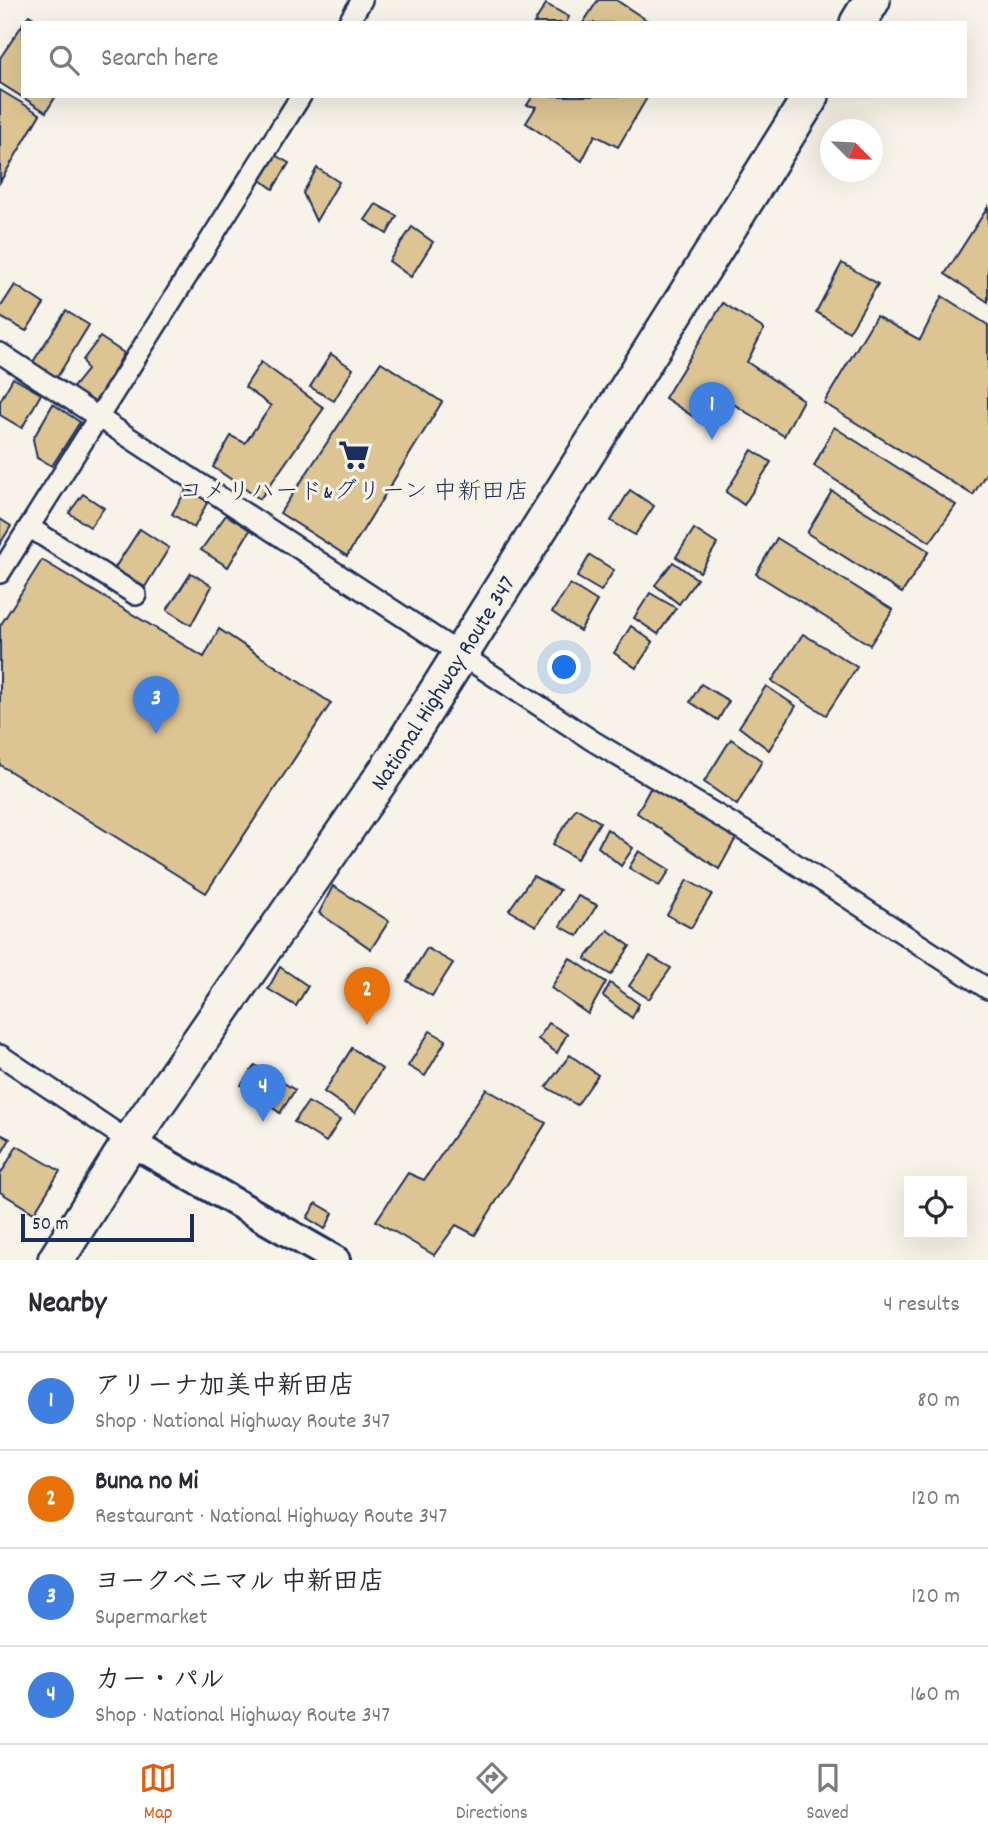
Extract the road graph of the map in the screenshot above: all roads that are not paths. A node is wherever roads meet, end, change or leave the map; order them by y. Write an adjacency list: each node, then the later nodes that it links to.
1 (362, 0): 3 (street)
2 (872, 0): 4 (highway)
3 (349, 21)
4 (859, 21)
5 (300, 98): 8 (street)
6 (810, 98): 12 (highway, National Highway Route 347)
7 (3, 361): 8 (street)
8 (99, 415): 9 (street); 12 (street)
9 (29, 527): 10 (street); 11 (street)
10 (0, 573)
11 (136, 595)
12 (461, 653): 13 (street); 15 (highway, National Highway Route 347)
13 (988, 989)
14 (0, 1055): 15 (street)
15 (130, 1142): 16 (highway, National Highway Route 347); 17 (street)
16 (56, 1260)
17 (336, 1260)

